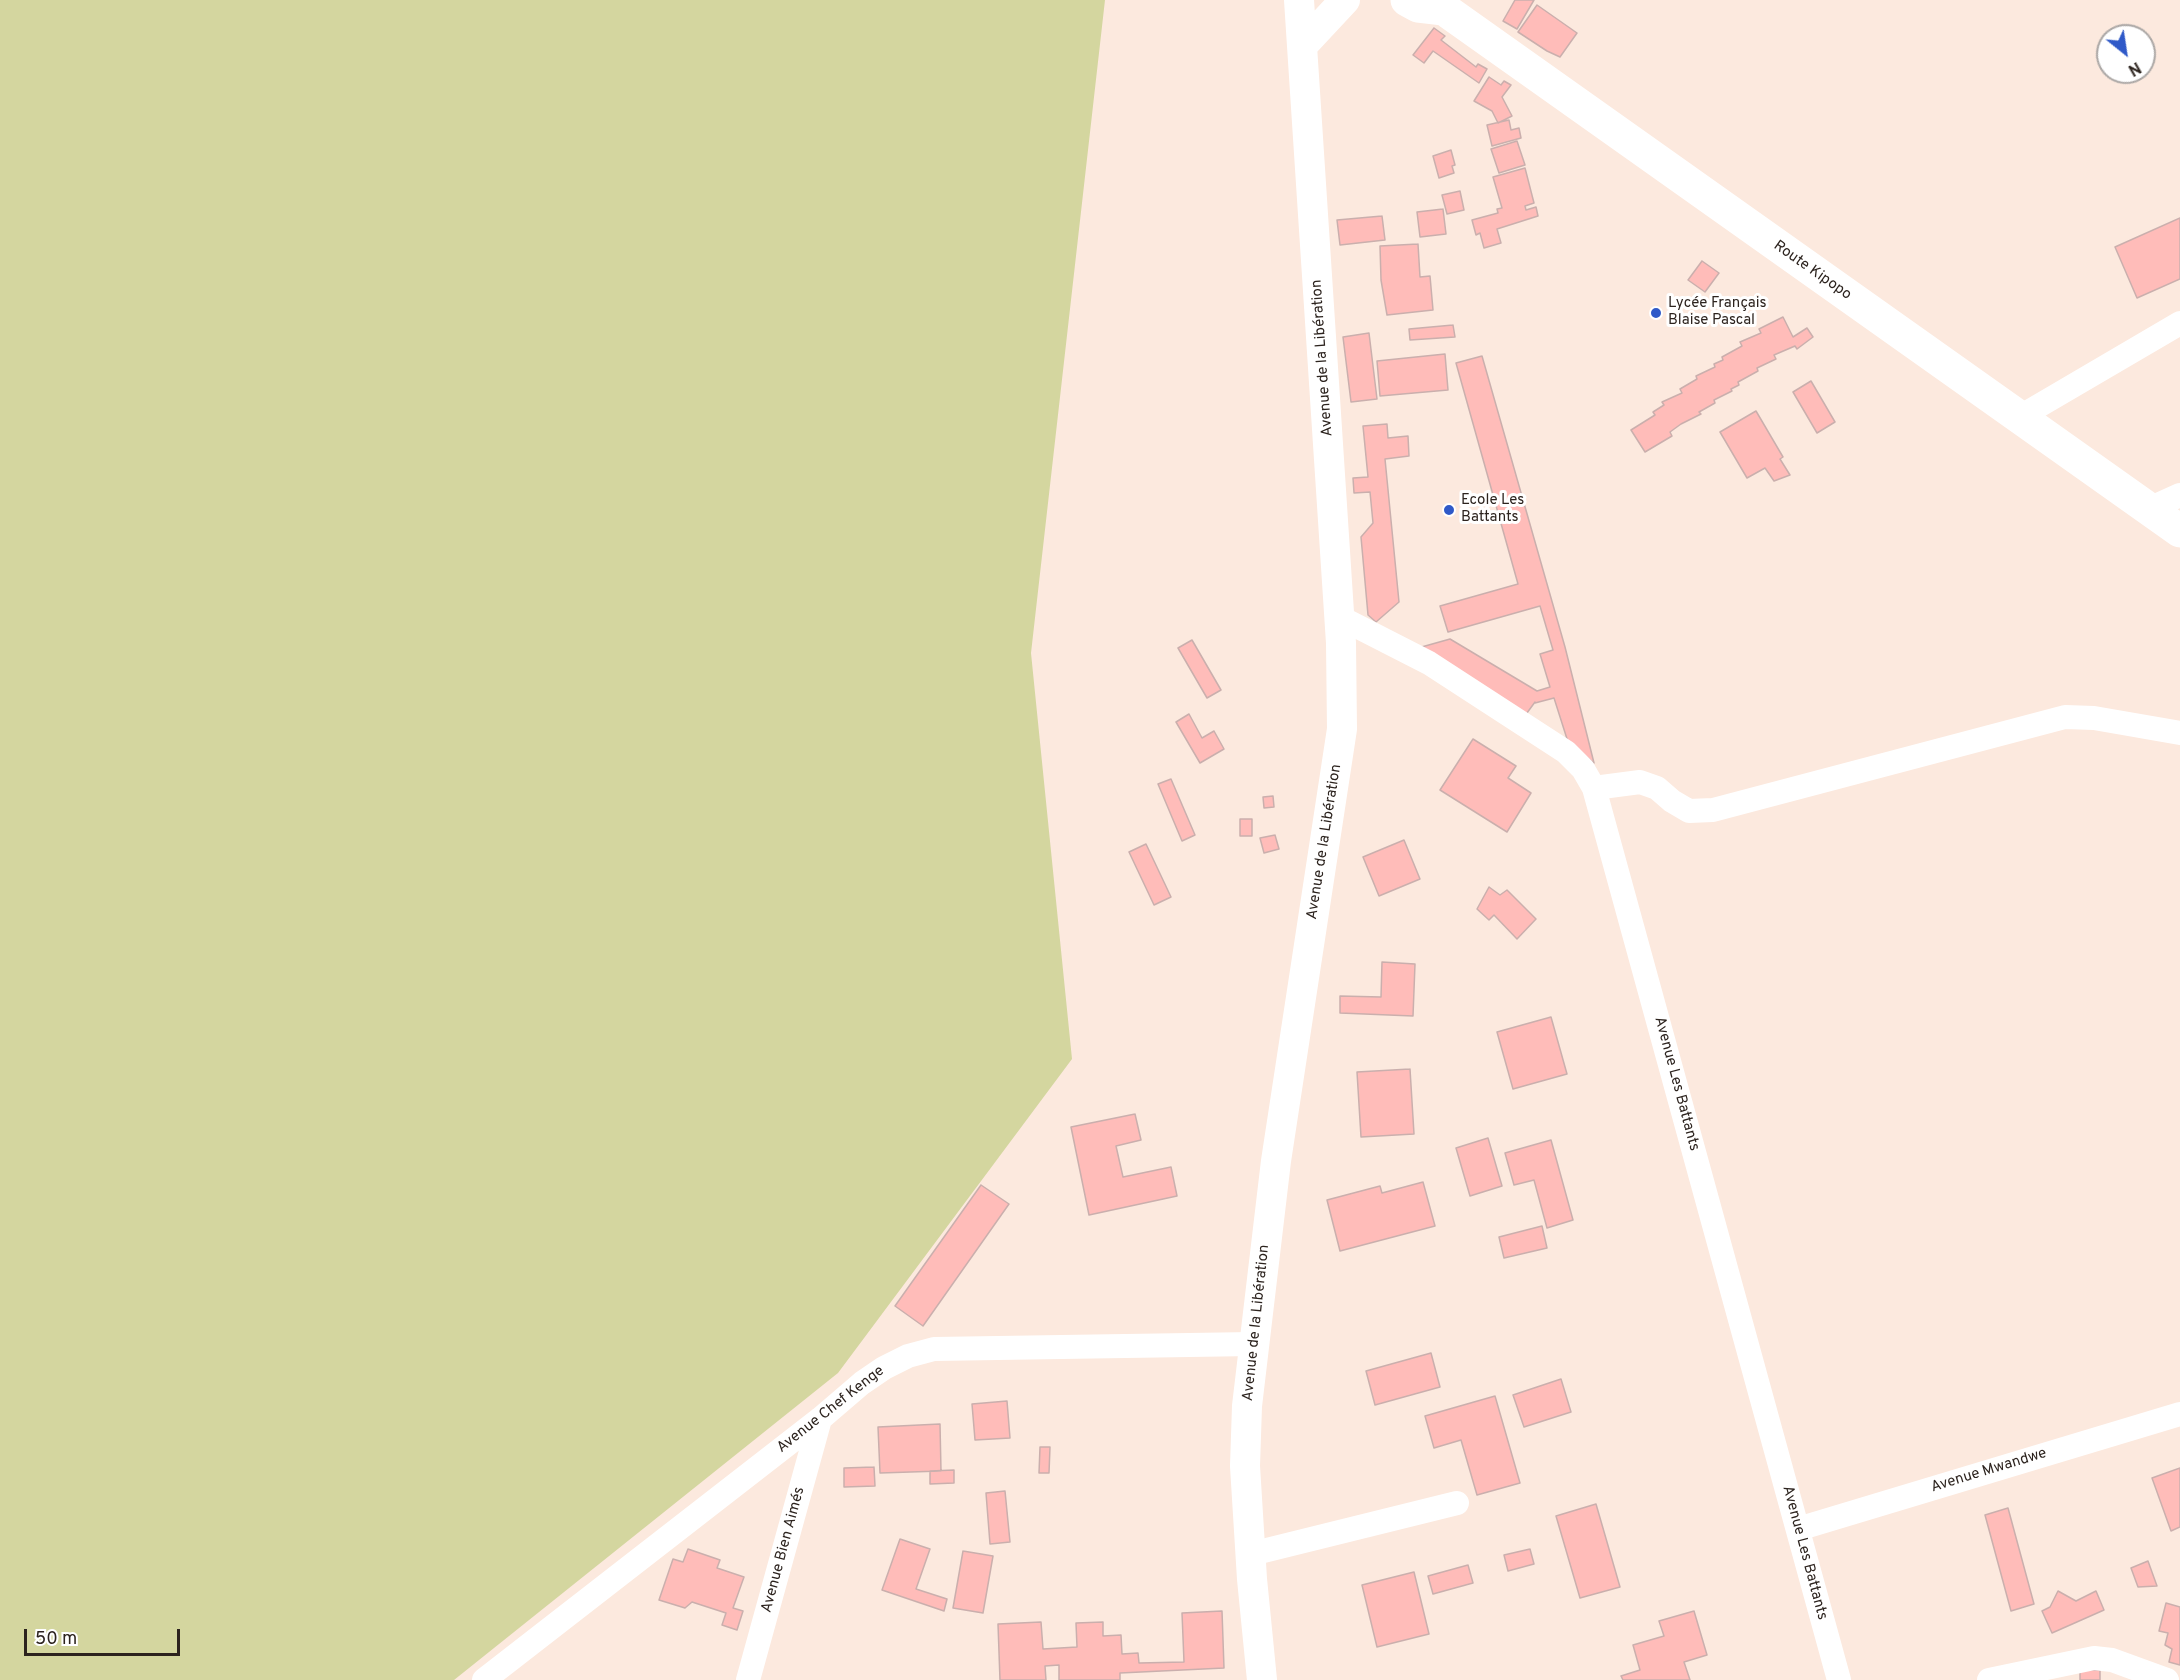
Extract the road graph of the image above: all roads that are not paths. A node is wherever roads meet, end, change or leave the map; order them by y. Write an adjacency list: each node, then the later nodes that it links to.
1 (1299, 0): 5 (street, Avenue de la Libération)
2 (1345, 0): 5 (street)
3 (1407, 0): 4 (main road, Route Kipopo)
4 (1441, 5): 7 (main road, Route Kipopo)
5 (1303, 45): 11 (street, Avenue de la Libération)
6 (2180, 323): 7 (street)
7 (2018, 418): 9 (main road, Route Kipopo)
8 (2180, 495): 9 (street)
9 (2149, 509): 10 (main road, Route Kipopo)
10 (2180, 531)
11 (1339, 617): 13 (street, Avenue Les Battants); 14 (street, Avenue de la Libération)
12 (2180, 733): 13 (street)
13 (1594, 788): 18 (street, Avenue Les Battants)
14 (1253, 1344): 16 (street, Avenue Chef Kenge); 19 (street, Avenue de la Libération)
15 (2180, 1414): 18 (street, Avenue Mwandwe)
16 (820, 1419): 20 (street, Avenue Chef Kenge); 21 (street, Avenue Bien Aimés)
17 (1457, 1503): 19 (street)
18 (1798, 1529): 23 (street, Avenue Les Battants)
19 (1251, 1554): 22 (street, Avenue de la Libération)
20 (484, 1680)
21 (748, 1680)
22 (1262, 1680)
23 (1839, 1680)
24 (1989, 1680): 25 (street)
25 (2167, 1680)

